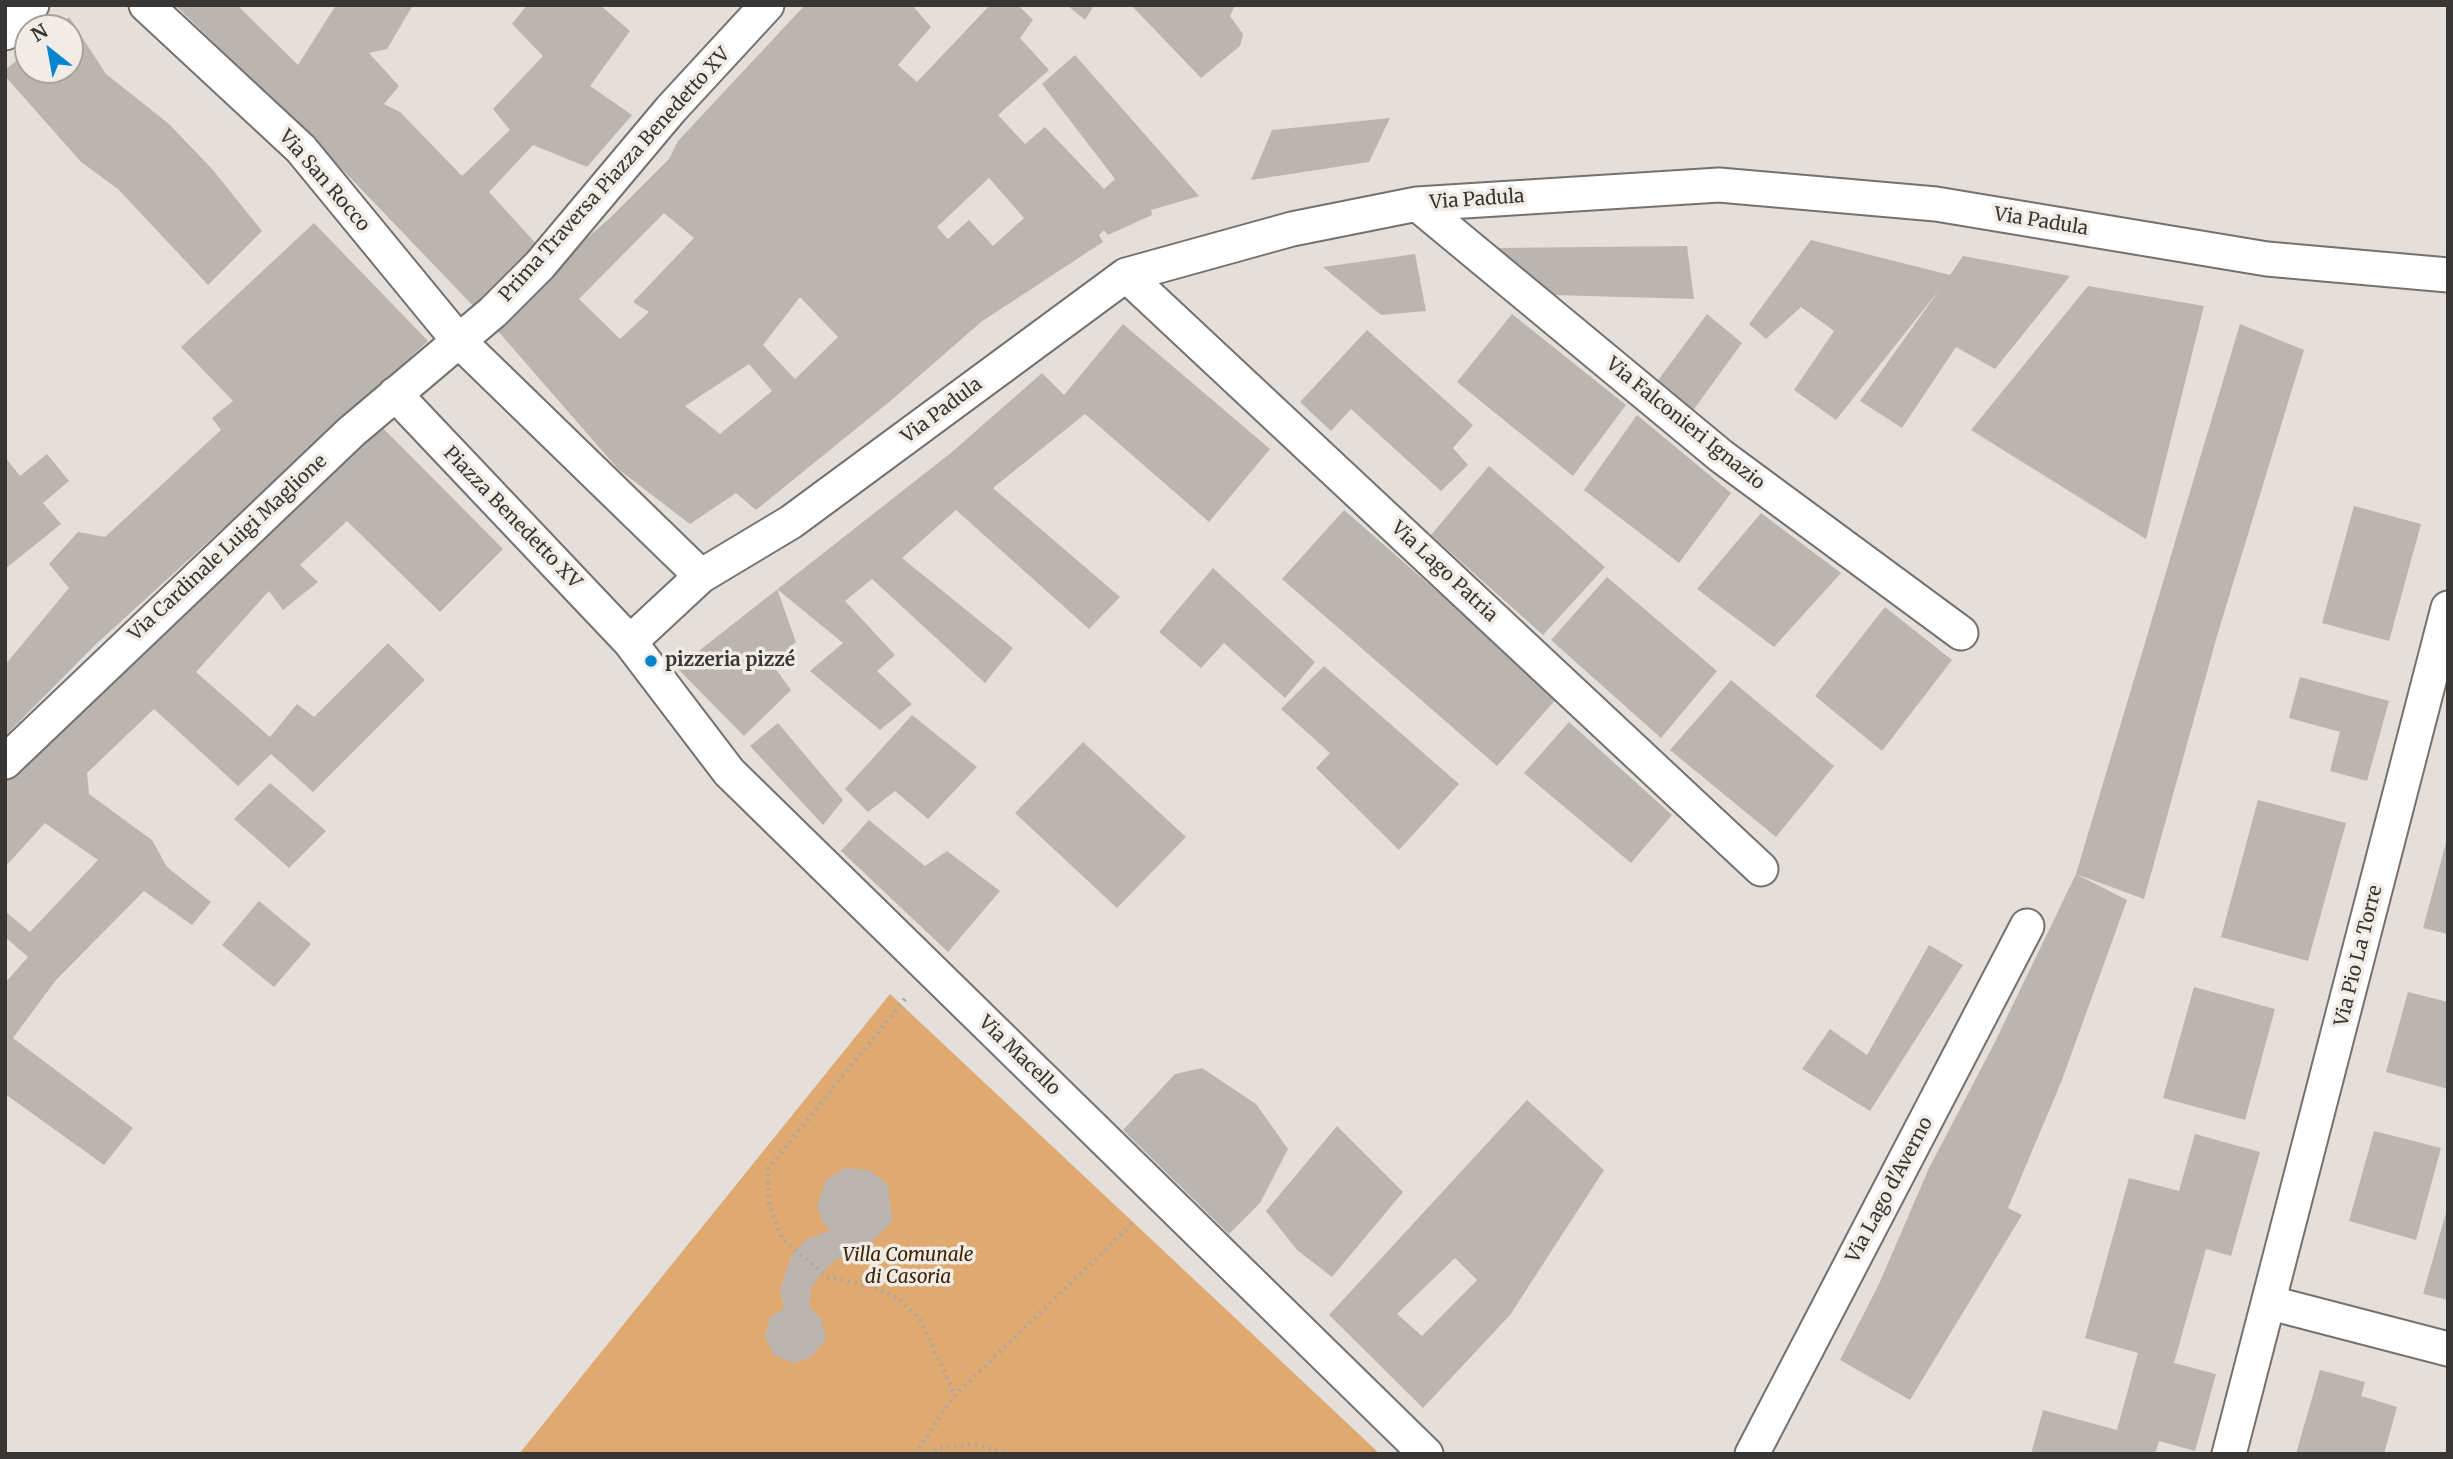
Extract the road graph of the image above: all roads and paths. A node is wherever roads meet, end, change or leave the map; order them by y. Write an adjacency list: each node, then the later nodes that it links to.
1 (32, 5): 4 (street)
2 (146, 5): 8 (street, Via San Rocco)
3 (767, 5): 8 (street, Prima Traversa Piazza Benedetto XV)
4 (5, 33)
5 (1417, 204): 6 (street, Via Padula); 7 (street, Via Padula); 12 (street, Via Falconieri Ignazio)
6 (1126, 275): 10 (street, Via Padula); 15 (street, Via Lago Patria)
7 (2448, 275)
8 (458, 341): 9 (street, Via Cardinale Luigi Maglione); 10 (street)
9 (395, 394): 13 (street, Piazza Benedetto XV); 14 (street, Via Cardinale Luigi Maglione)
10 (701, 576): 13 (street, Via Padula)
11 (2448, 608): 19 (street, Via Pio La Torre)
12 (1961, 633)
13 (630, 642): 17 (street, Via Macello)
14 (5, 762)
15 (1761, 869)
16 (2027, 926): 26 (street, Via Lago d'Averno)
17 (931, 969): 18 (street, Via Macello); 21 (path)
18 (1161, 1195): 21 (path); 25 (street, Via Macello)
19 (2271, 1303): 20 (street); 27 (street, Via Pio La Torre)
20 (2448, 1349)
21 (955, 1395): 22 (path)
22 (915, 1454)
23 (928, 1454): 24 (path)
24 (1010, 1454)
25 (1426, 1454)
26 (1752, 1454)
27 (2229, 1454)

